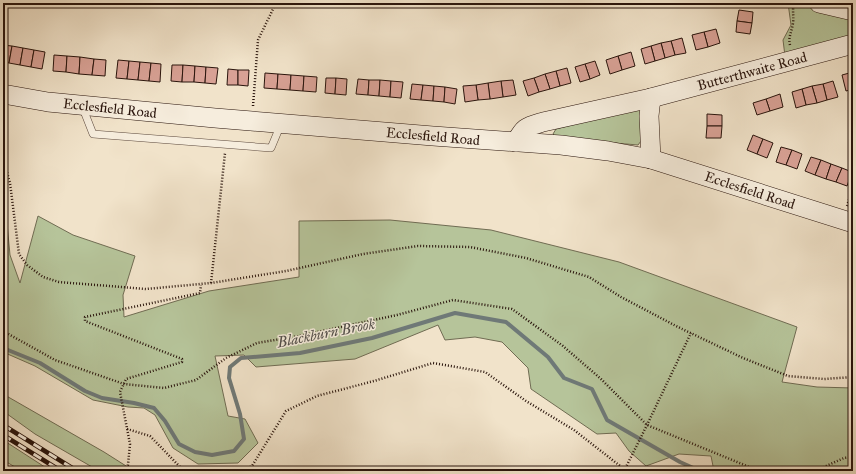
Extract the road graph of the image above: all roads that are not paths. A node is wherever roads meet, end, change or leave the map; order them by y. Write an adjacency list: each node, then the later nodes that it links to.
1 (819, 3): 2 (main road)
2 (853, 11)
3 (853, 44): 5 (main road, Butterthwaite Road)
4 (3, 94): 6 (main road, Ecclesfield Road)
5 (651, 98): 8 (main road, Butterthwaite Road); 9 (main road)
6 (81, 105): 7 (main road, Ecclesfield Road); 7 (lane)
7 (281, 124): 8 (main road, Ecclesfield Road)
8 (516, 142): 9 (main road, Ecclesfield Road)
9 (651, 159): 10 (main road, Ecclesfield Road)
10 (853, 223)

